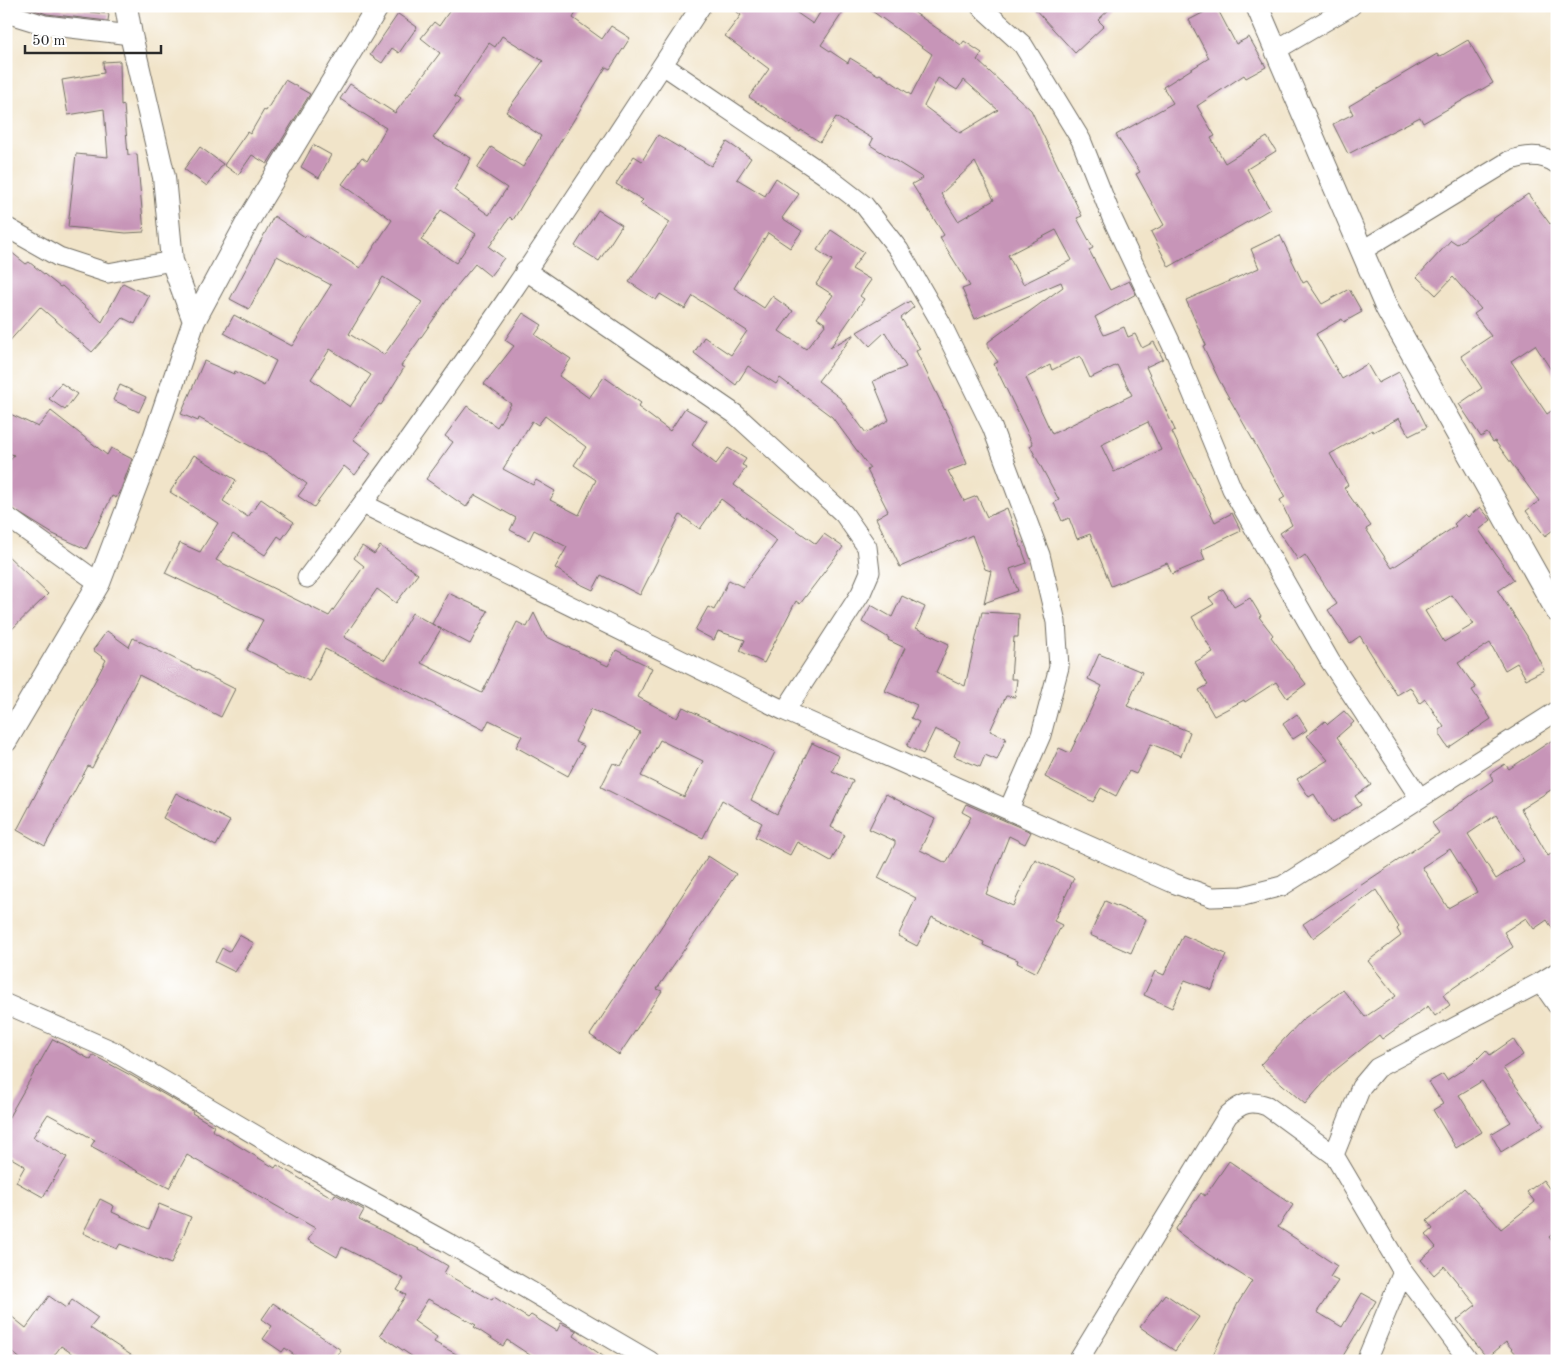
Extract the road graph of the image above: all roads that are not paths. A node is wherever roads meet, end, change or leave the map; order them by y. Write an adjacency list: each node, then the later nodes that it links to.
1 (126, 6): 8 (street)
2 (378, 6): 16 (street)
3 (701, 6): 10 (street)
4 (980, 6): 25 (street)
5 (1257, 6): 9 (street)
6 (1351, 6): 9 (street)
7 (6, 13): 8 (street)
8 (131, 35): 14 (street)
9 (1276, 50): 13 (street)
10 (663, 65): 15 (street); 26 (street)
11 (1557, 164): 13 (street)
12 (6, 227): 14 (street)
13 (1363, 250): 21 (street)
14 (172, 260): 16 (street)
15 (526, 270): 17 (street); 22 (street)
16 (194, 321): 20 (street)
17 (363, 504): 19 (street); 22 (street)
18 (6, 516): 20 (street)
19 (307, 578)
20 (99, 582): 24 (street)
21 (1557, 611)
22 (786, 711): 26 (street)
23 (1557, 711): 25 (street)
24 (6, 741)
25 (1419, 798): 26 (street)
26 (1009, 809)
27 (1557, 972): 28 (street)
28 (1541, 982): 30 (street); 31 (street)
29 (6, 1004): 33 (street)
30 (1557, 1005)
31 (1334, 1155): 32 (street); 34 (street)
32 (1403, 1272): 35 (street); 36 (street)
33 (650, 1361)
34 (1078, 1361)
35 (1366, 1361)
36 (1469, 1361)

